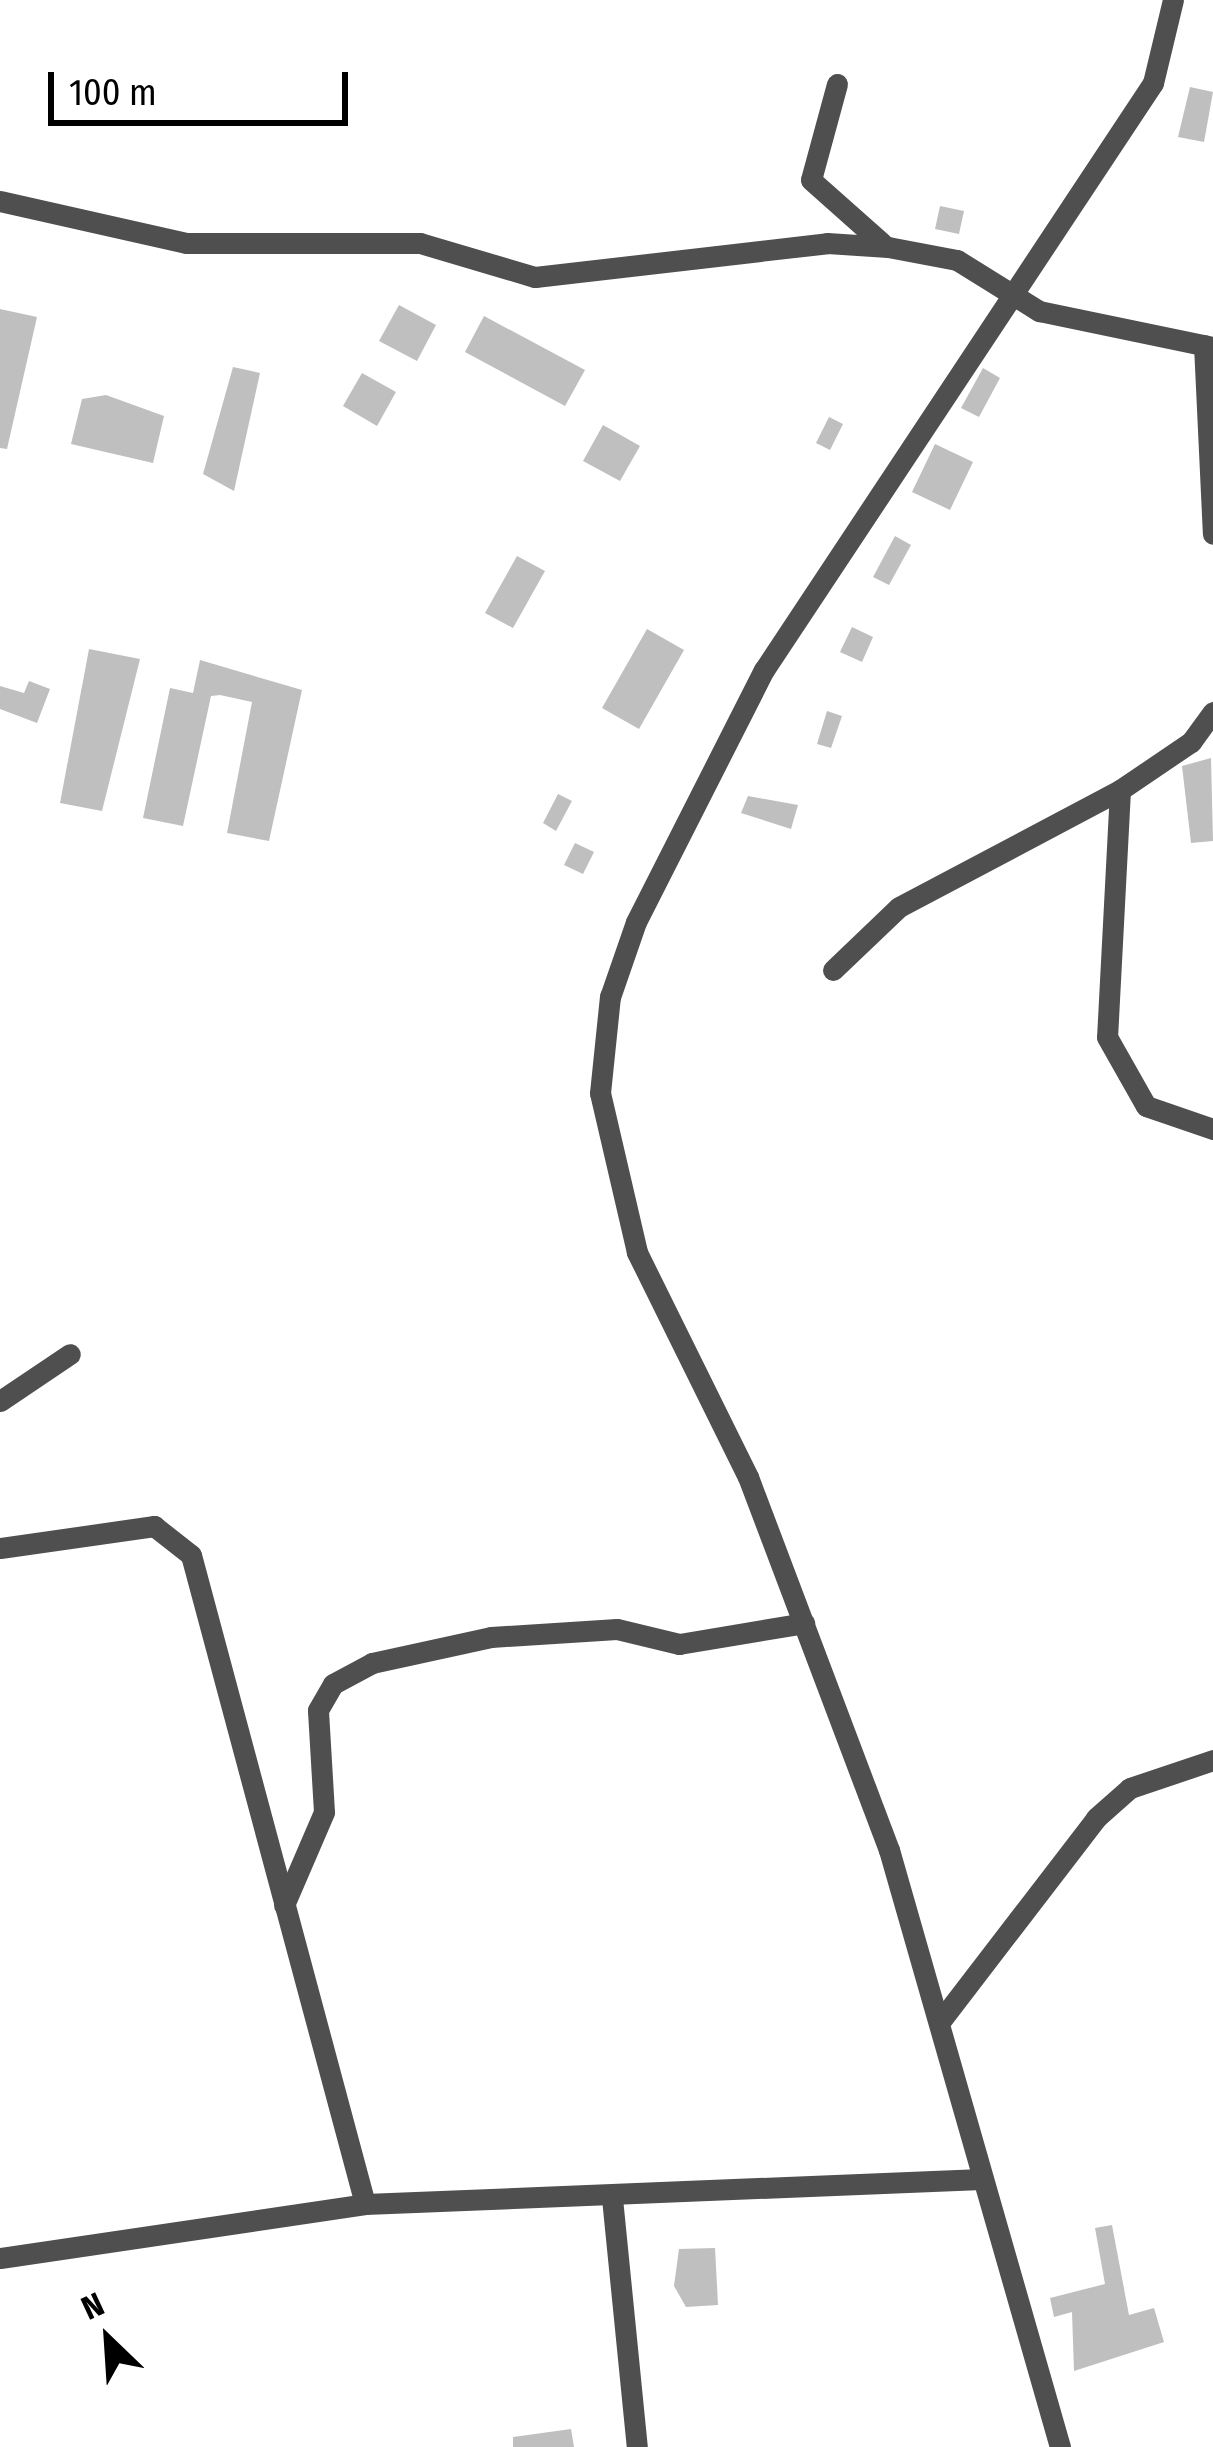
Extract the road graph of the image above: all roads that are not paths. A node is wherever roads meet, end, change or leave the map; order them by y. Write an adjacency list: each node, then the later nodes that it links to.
1 (1173, 0): 5 (street)
2 (837, 84): 4 (street)
3 (0, 201): 4 (street)
4 (888, 247): 5 (street)
5 (1003, 295): 6 (street); 15 (street)
6 (1209, 346): 7 (street)
7 (1213, 534)
8 (1213, 712): 9 (street)
9 (1120, 790): 10 (street); 11 (street)
10 (833, 970)
11 (1213, 1129)
12 (70, 1354): 13 (street)
13 (0, 1401)
14 (0, 1548): 17 (street)
15 (804, 1623): 17 (street); 18 (street)
16 (1213, 1760): 18 (street)
17 (284, 1905): 21 (street)
18 (942, 2019): 19 (street)
19 (982, 2179): 20 (street); 24 (street)
20 (612, 2198): 21 (street); 23 (street)
21 (365, 2204): 22 (street)
22 (0, 2258)
23 (637, 2447)
24 (1060, 2447)

